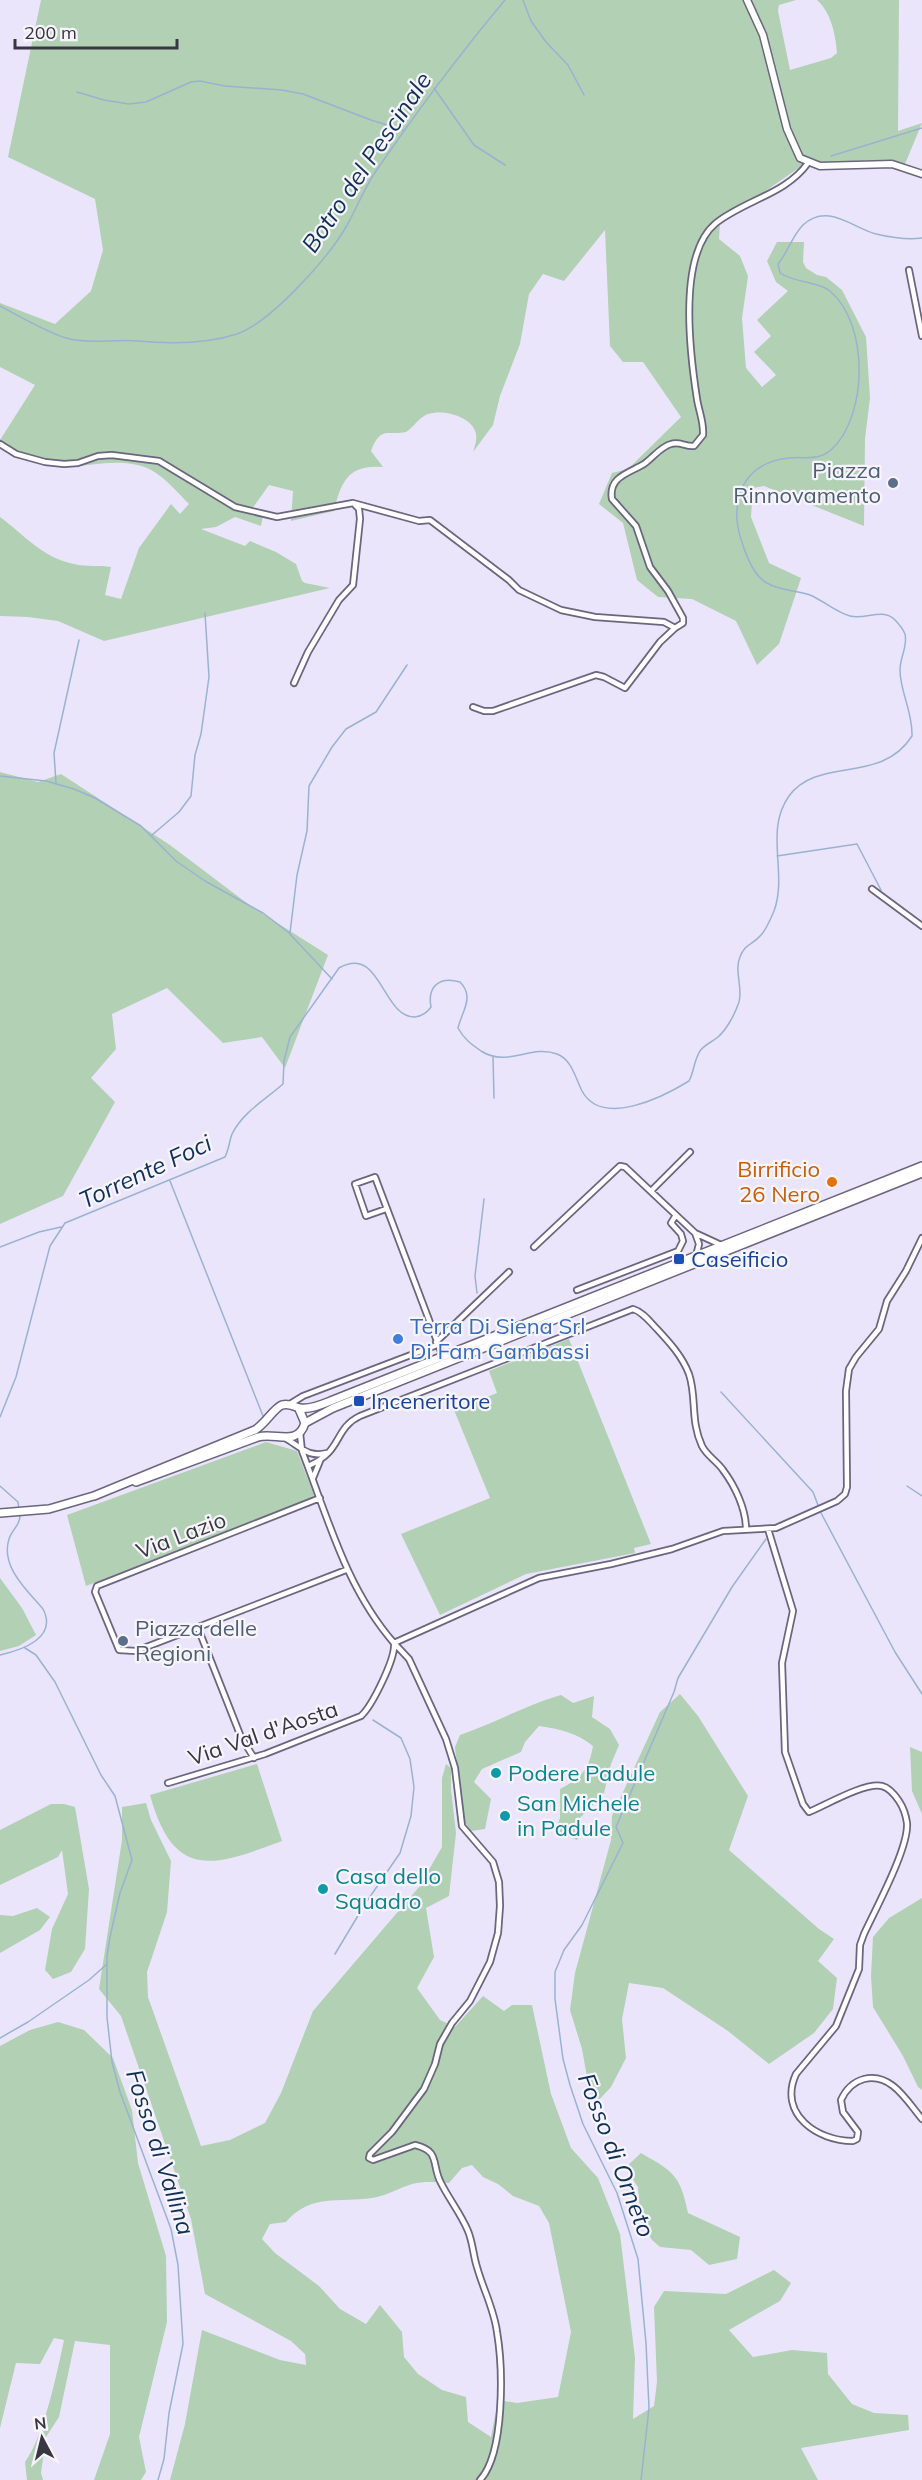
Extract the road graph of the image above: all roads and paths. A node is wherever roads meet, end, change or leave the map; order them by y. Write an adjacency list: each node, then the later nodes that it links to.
1 (747, 0): 2 (street)
2 (808, 163): 3 (street); 8 (street)
3 (922, 174)
4 (909, 270): 5 (street)
5 (922, 336)
6 (0, 444): 7 (street)
7 (353, 503): 8 (street); 9 (street)
8 (675, 628): 10 (street)
9 (294, 683)
10 (473, 707)
11 (872, 889): 12 (street)
12 (922, 926)
13 (690, 1152): 16 (street)
14 (922, 1166): 21 (main road)
15 (922, 1173): 30 (main road)
16 (651, 1191): 18 (street); 22 (street)
17 (386, 1209): 17 (street); 26 (street)
18 (676, 1215): 19 (street); 25 (street)
19 (695, 1233): 21 (street); 23 (street)
20 (922, 1238): 44 (street)
21 (722, 1245): 23 (main road)
22 (534, 1247)
23 (696, 1256): 27 (main road)
24 (509, 1272): 26 (street)
25 (577, 1290)
26 (437, 1343): 27 (street); 28 (street)
27 (443, 1357): 29 (main road)
28 (290, 1404): 29 (main road); 31 (main road)
29 (299, 1408): 30 (main road)
30 (305, 1423): 32 (main road)
31 (273, 1427): 33 (main road); 40 (main road); 40 (main road)
32 (300, 1433): 33 (main road); 34 (street)
33 (285, 1438): 34 (street)
34 (302, 1451): 36 (street); 38 (street)
35 (330, 1452): 36 (street); 37 (street); 43 (street)
36 (317, 1455): 38 (street)
37 (320, 1461): 38 (street); 39 (street)
38 (307, 1464): 39 (street)
39 (313, 1478): 41 (street)
40 (94, 1496): 42 (main road)
41 (320, 1498): 45 (street); 46 (street, Via Lazio)
42 (0, 1513)
43 (746, 1529): 44 (street); 47 (street)
44 (768, 1529): 50 (street)
45 (346, 1570): 46 (street); 47 (street)
46 (198, 1628): 48 (street)
47 (394, 1643): 48 (street, Via Val d'Aosta); 51 (street)
48 (254, 1758): 49 (street, Via Val d'Aosta)
49 (168, 1783)
50 (922, 2119)
51 (480, 2480)

